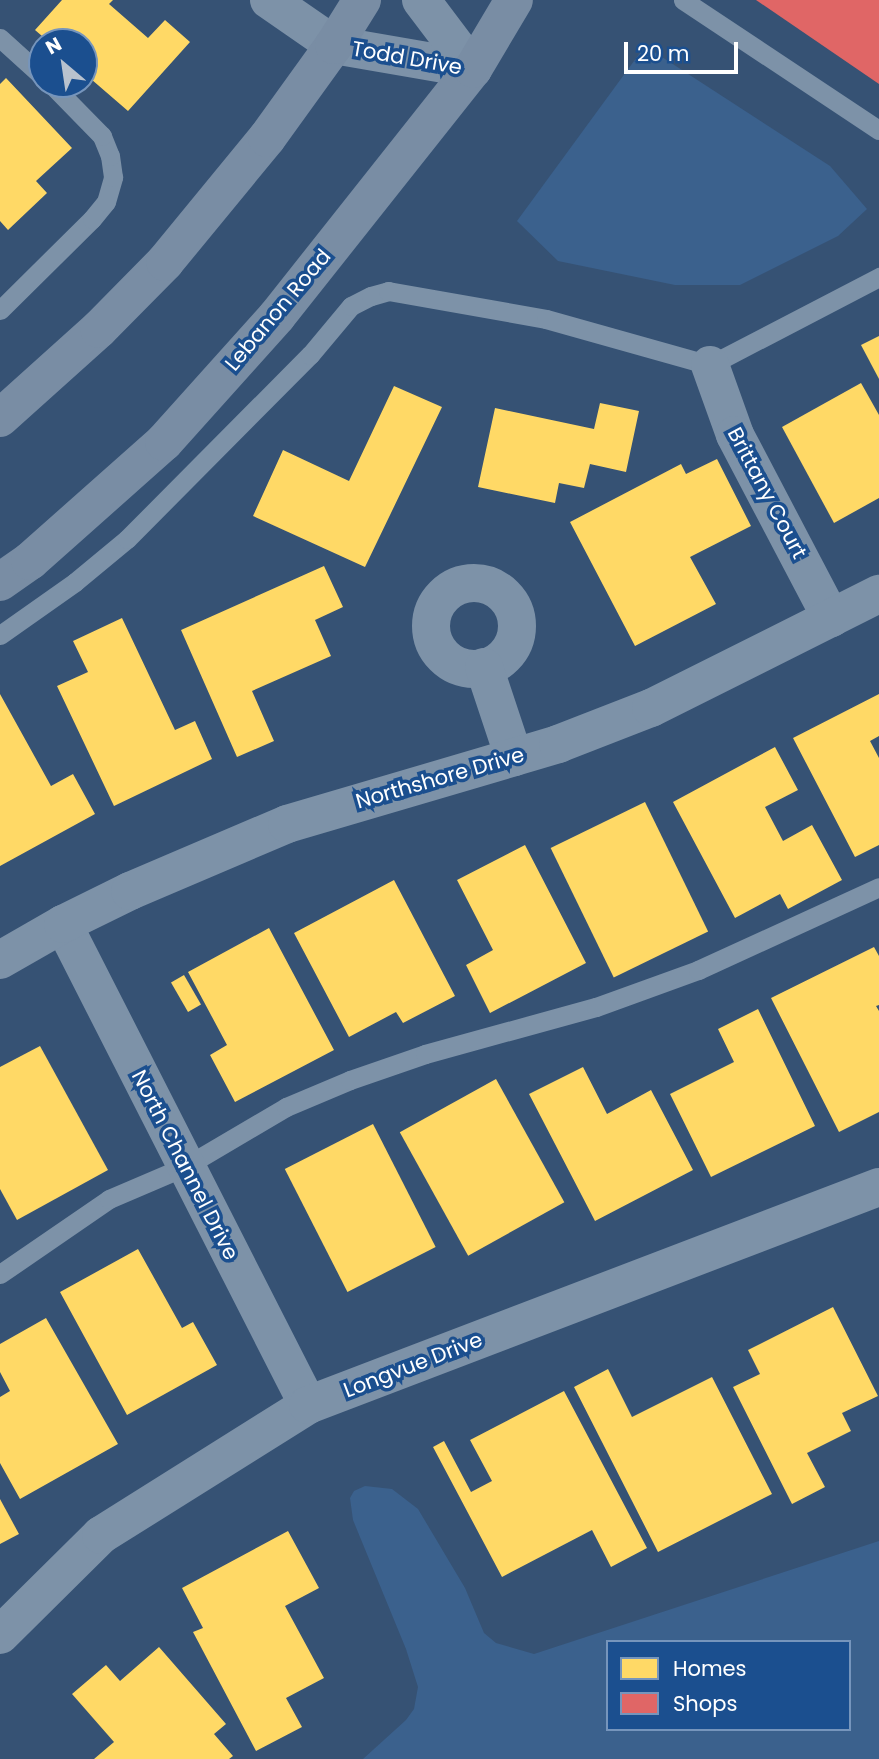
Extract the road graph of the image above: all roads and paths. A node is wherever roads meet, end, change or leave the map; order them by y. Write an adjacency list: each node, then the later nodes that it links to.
1 (269, 0): 7 (street, Todd Drive)
2 (362, 0): 7 (main road)
3 (421, 0): 9 (street, Todd Drive)
4 (514, 0): 9 (main road, Lebanon Road)
5 (682, 0): 11 (lane)
6 (0, 38): 8 (lane)
7 (334, 45): 9 (street, Todd Drive); 15 (main road)
8 (28, 63)
9 (473, 69): 16 (main road, Lebanon Road)
10 (65, 98): 13 (lane)
11 (879, 130)
12 (879, 277): 14 (lane)
13 (0, 310)
14 (710, 365): 18 (street, Brittany Court); 19 (lane)
15 (0, 418)
16 (0, 582)
17 (879, 594): 18 (street, Northshore Drive)
18 (831, 618): 21 (street, Northshore Drive)
19 (0, 635)
20 (484, 667): 21 (street)
21 (514, 757): 23 (street, Northshore Drive)
22 (879, 887): 25 (lane)
23 (63, 924): 24 (street, Northshore Drive); 25 (street, North Channel Drive)
24 (0, 960)
25 (186, 1166): 27 (lane); 28 (street, North Channel Drive)
26 (879, 1187): 28 (street, Longvue Drive)
27 (0, 1274)
28 (308, 1405): 29 (street, Longvue Drive)
29 (0, 1635)

